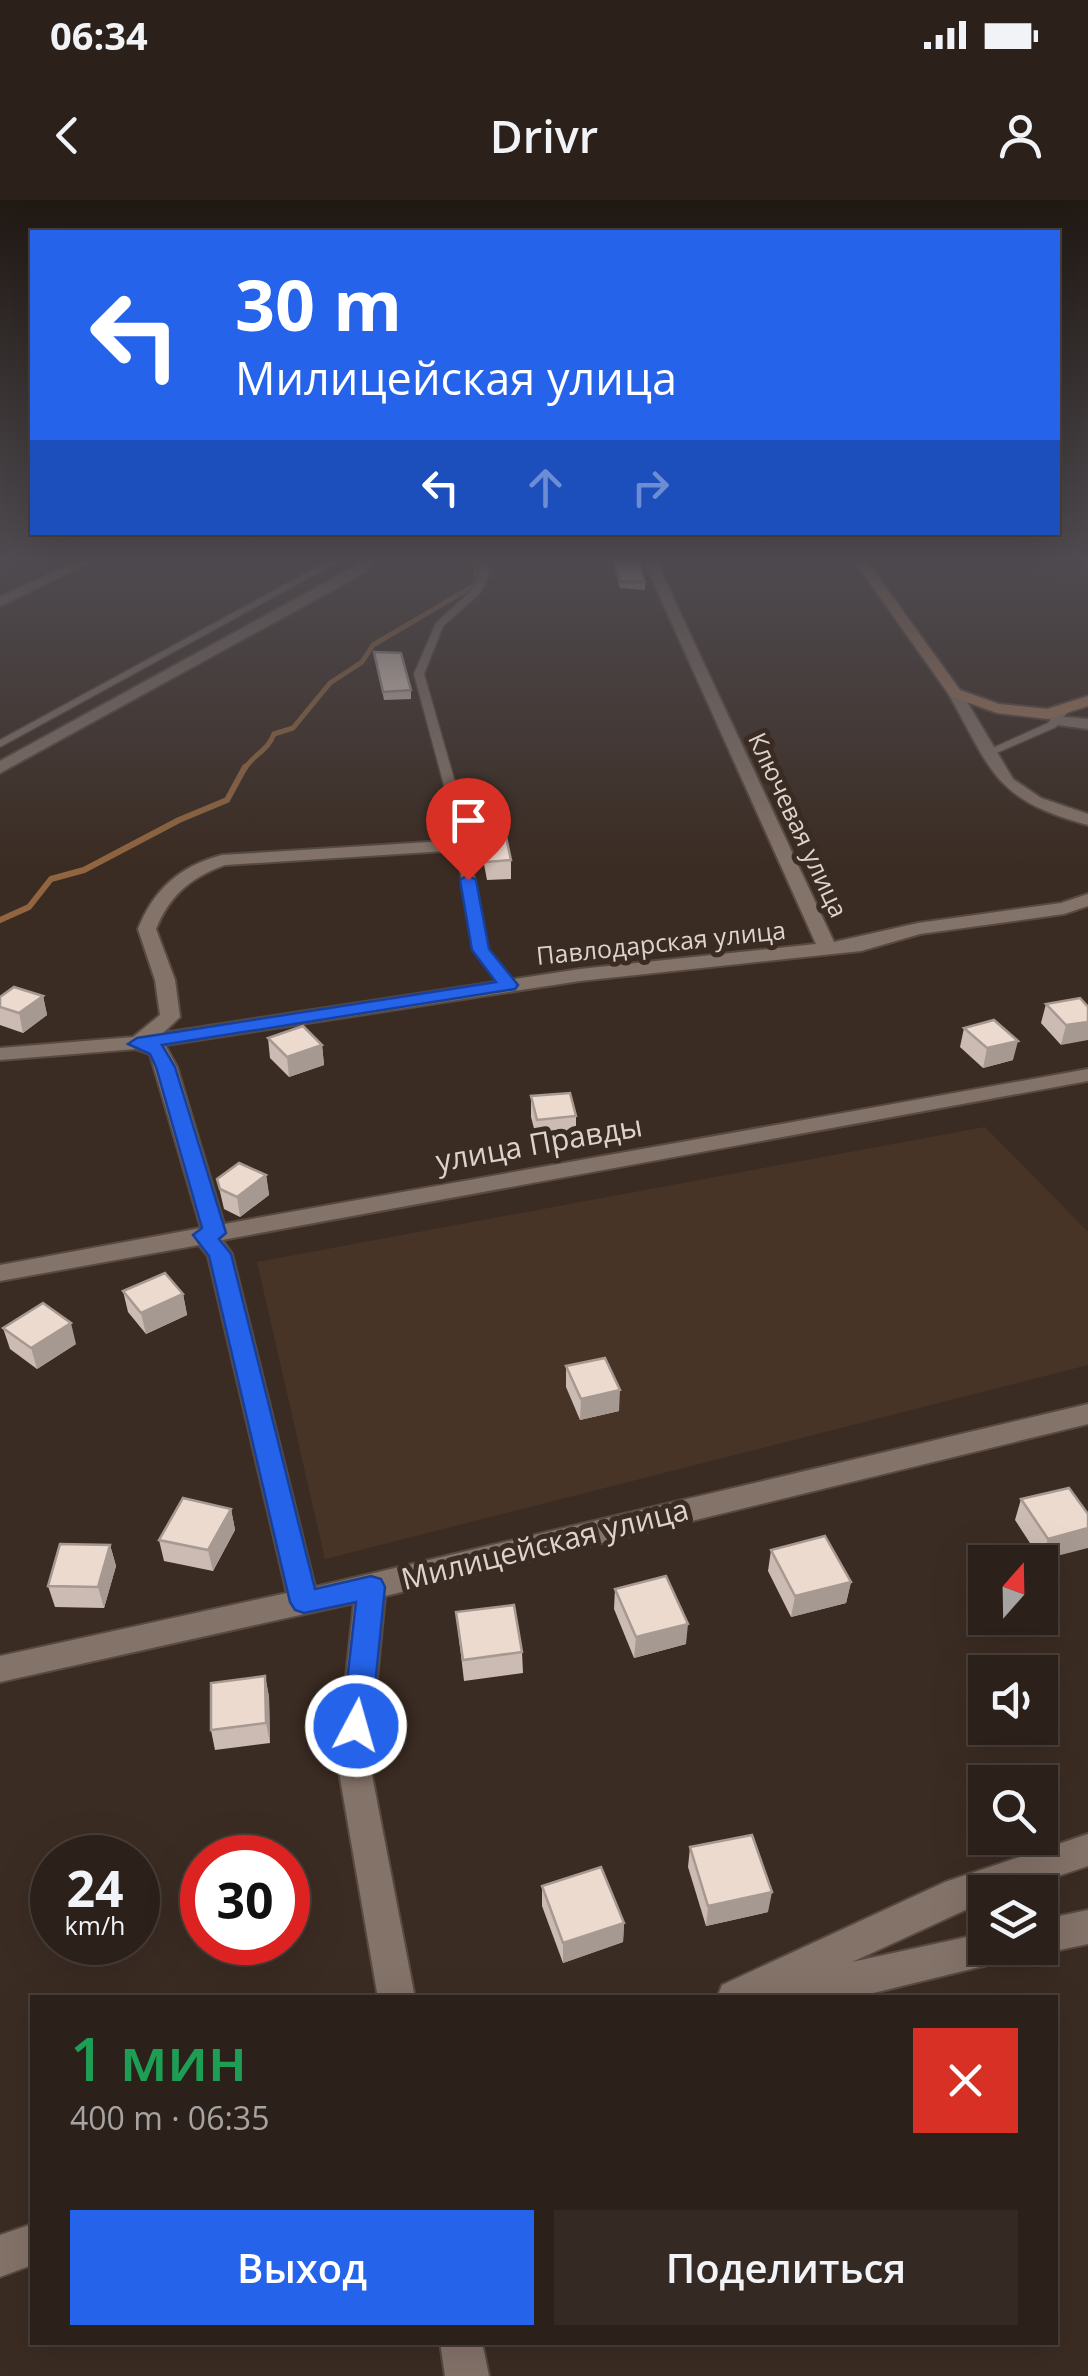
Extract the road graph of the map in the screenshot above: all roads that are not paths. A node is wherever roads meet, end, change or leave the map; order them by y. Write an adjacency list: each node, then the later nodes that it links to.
1 (153, 661): 10 (lane)
2 (194, 661): 12 (street)
3 (424, 661): 14 (lane)
4 (695, 661): 16 (street, Ключевая улица)
5 (932, 661): 6 (street)
6 (955, 693): 8 (street); 11 (street)
7 (1088, 701): 8 (street)
8 (1059, 716): 9 (street); 11 (lane)
9 (1088, 724)
10 (0, 744)
11 (990, 752): 13 (street)
12 (0, 768)
13 (1088, 820)
14 (462, 846): 17 (lane); 18 (street)
15 (1088, 900): 16 (street, Павлодарская улица)
16 (828, 949): 17 (street, Павлодарская улица)
17 (508, 985): 18 (street, Павлодарская улица)
18 (137, 1044): 19 (street, Павлодарская улица); 21 (street)
19 (0, 1054)
20 (1088, 1074): 21 (street, улица Правды)
21 (209, 1234): 22 (street, улица Правды); 25 (street)
22 (0, 1273)
23 (1088, 1414): 24 (street, Милицейская улица)
24 (371, 1587): 25 (street, Милицейская улица); 31 (street)
25 (304, 1602): 26 (street, Милицейская улица)
26 (0, 1668)
27 (1088, 1850): 32 (street)
28 (1088, 1927): 29 (street)
29 (1058, 1934)
30 (968, 1954): 33 (street)
31 (396, 1995)
32 (742, 1995)
33 (783, 1995)
34 (30, 2246): 35 (street)
35 (0, 2256)
36 (462, 2345): 37 (street)
37 (467, 2376)

